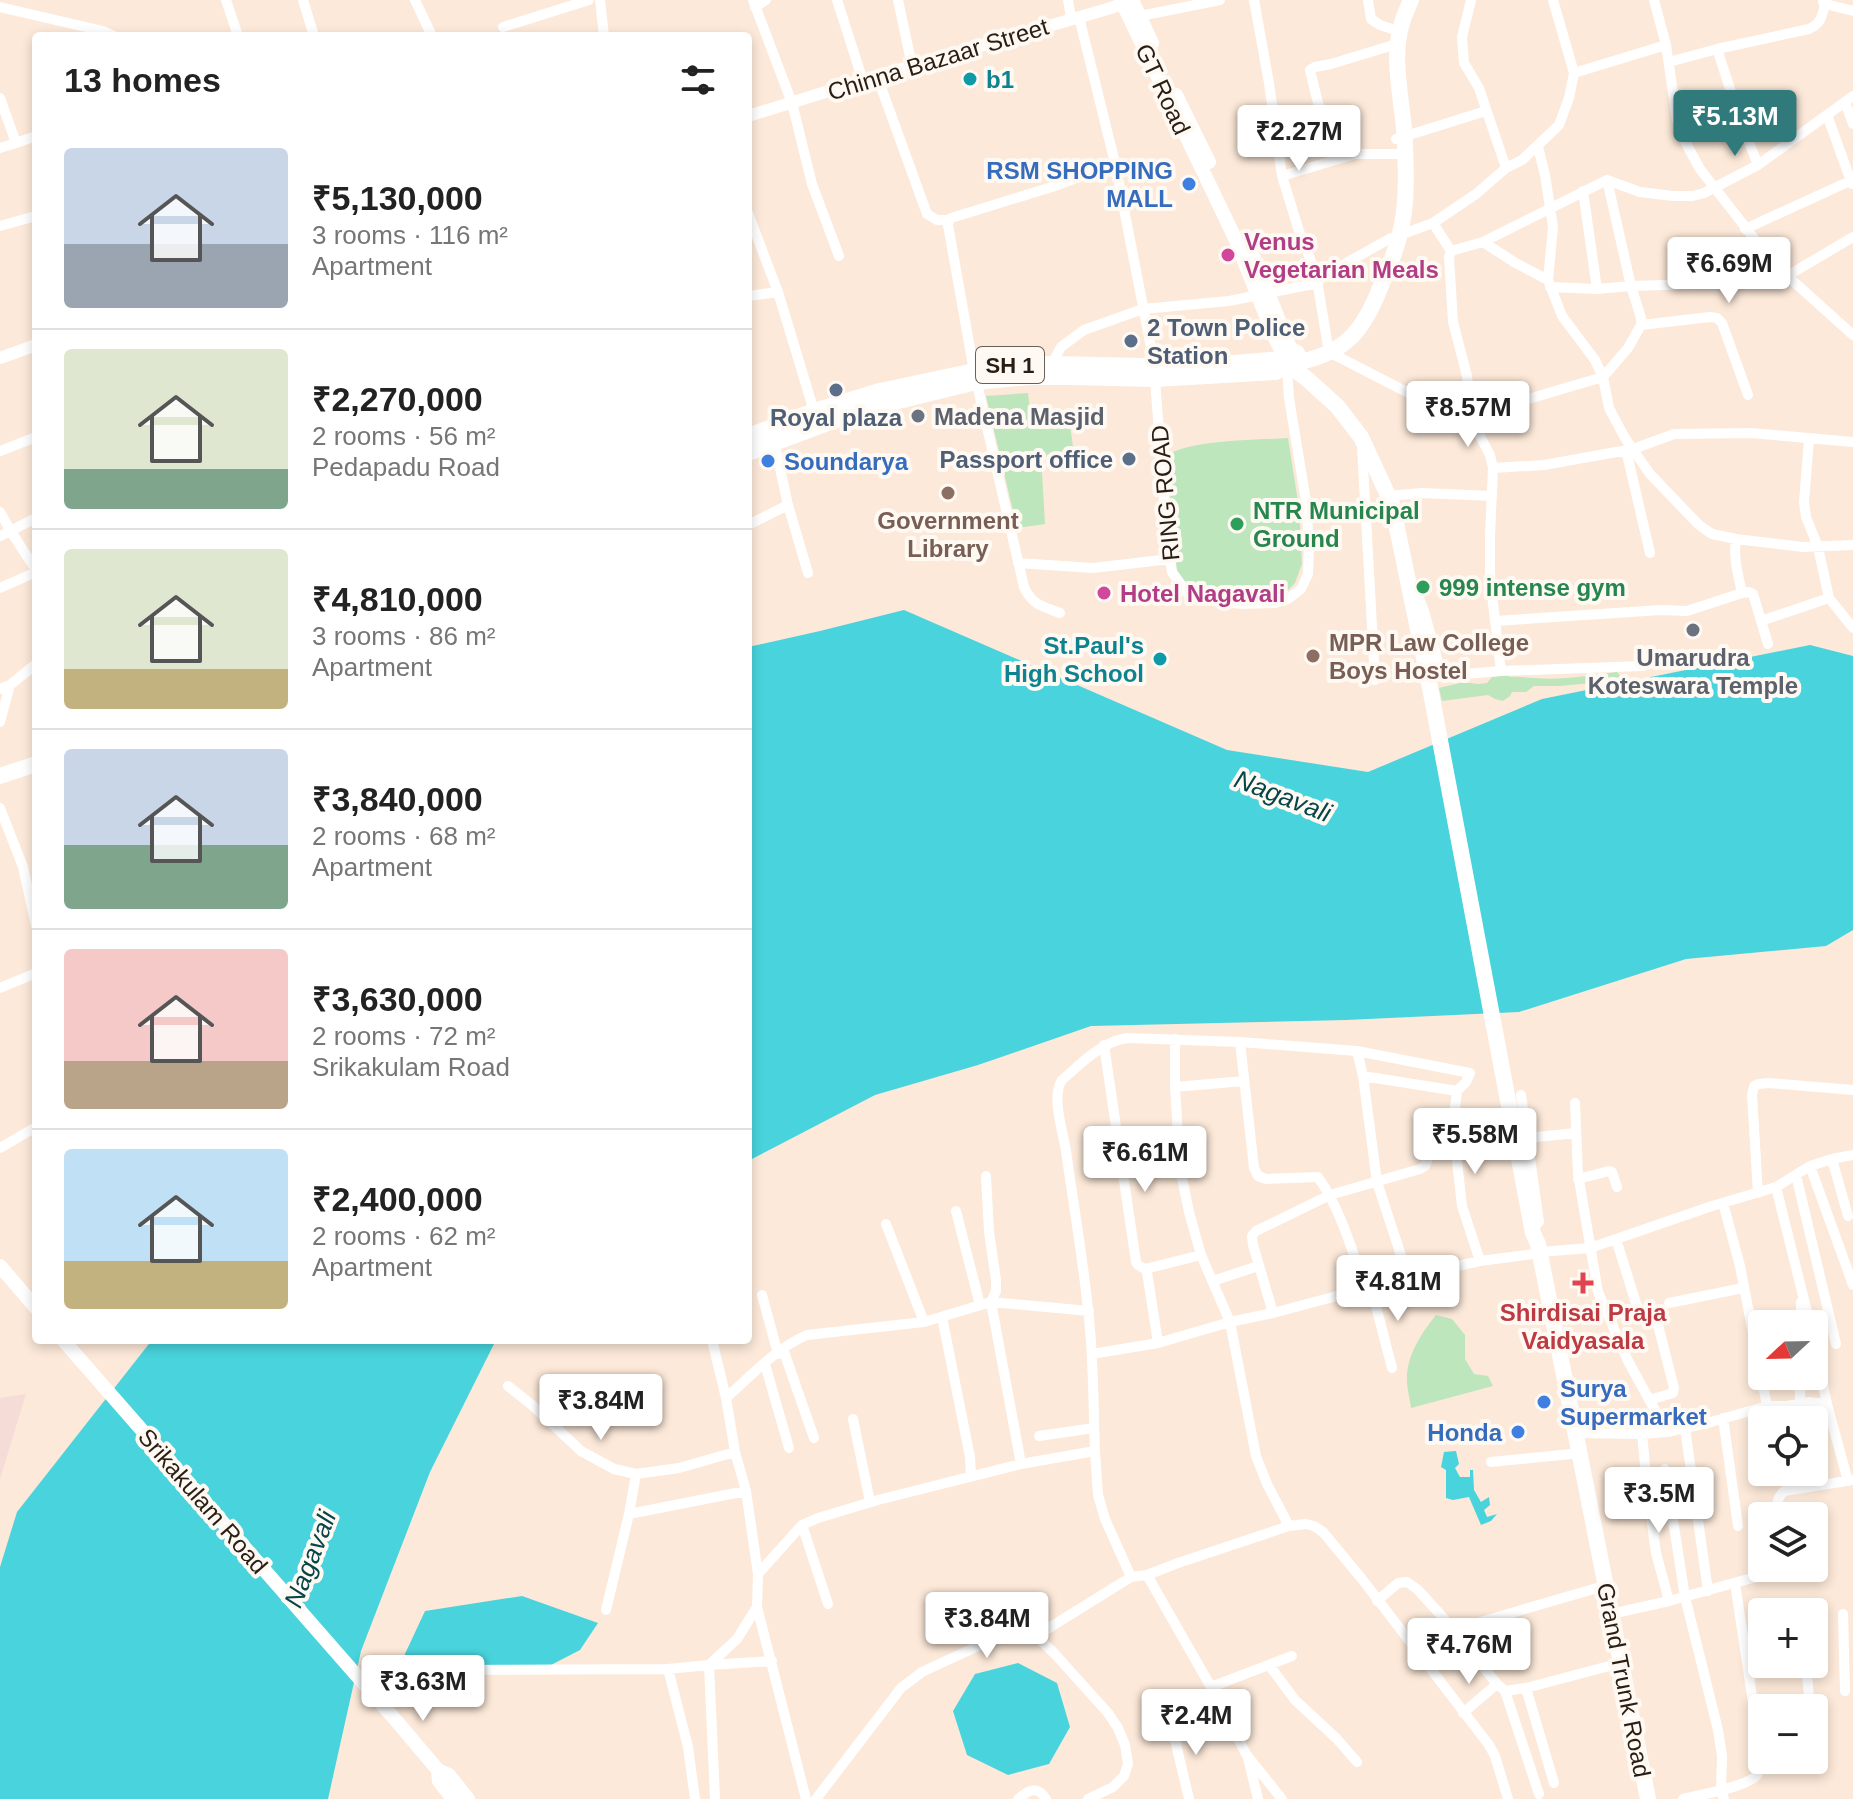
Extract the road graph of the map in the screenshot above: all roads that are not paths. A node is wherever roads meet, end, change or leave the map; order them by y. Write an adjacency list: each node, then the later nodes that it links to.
1 (226, 0): 28 (street)
2 (303, 0): 29 (street)
3 (589, 0): 25 (street)
4 (600, 0): 31 (street)
5 (766, 0): 20 (street)
6 (837, 0): 39 (street)
7 (898, 0): 36 (street)
8 (1068, 0): 24 (street, RING ROAD)
9 (1220, 0): 23 (street)
10 (1254, 0): 56 (street)
11 (1368, 0): 26 (street)
12 (1403, 0): 26 (main road, SH 1)
13 (1411, 0): 49 (main road, SH 1)
14 (1471, 0): 43 (street)
15 (1553, 0): 37 (street)
16 (1654, 0): 32 (street)
17 (1126, 1): 23 (main road); 24 (street, Chinna Bazaar Street); 80 (main road, GT Road)
18 (418, 2): 30 (street)
19 (1824, 2): 22 (street); 34 (street)
20 (754, 3): 42 (street)
21 (0, 7): 27 (street)
22 (1853, 11)
23 (1140, 16): 80 (main road)
24 (1075, 18): 36 (street, Chinna Bazaar Street); 53 (street, RING ROAD)
25 (503, 27)
26 (1392, 29): 33 (main road, SH 1)
27 (105, 32)
28 (237, 32)
29 (313, 32)
30 (430, 32)
31 (604, 32)
32 (1666, 45): 35 (street); 37 (street)
33 (1390, 46): 49 (main road, SH 1); 52 (street)
34 (1717, 49): 35 (street); 54 (street)
35 (1669, 62): 59 (street)
36 (912, 66): 38 (street, Chinna Bazaar Street)
37 (1574, 73): 50 (street)
38 (877, 76): 39 (street, Chinna Bazaar Street); 63 (street)
39 (863, 81): 42 (street, Chinna Bazaar Street)
40 (0, 98): 48 (street)
41 (1849, 99): 45 (street); 46 (street)
42 (792, 103): 44 (street, Chinna Bazaar Street); 72 (street)
43 (1486, 111): 49 (street); 55 (street)
44 (752, 115)
45 (1827, 115): 54 (street); 58 (street)
46 (1853, 124)
47 (32, 137): 48 (street)
48 (16, 143): 51 (street)
49 (1399, 143): 52 (street); 68 (main road, SH 1)
50 (1538, 147): 55 (street); 61 (street)
51 (0, 148)
52 (1342, 157): 56 (street)
53 (1115, 163): 63 (street); 82 (street, RING ROAD)
54 (1758, 165): 59 (street)
55 (1506, 168): 64 (street)
56 (1282, 176): 75 (street)
57 (1607, 180): 59 (street); 60 (street); 77 (street)
58 (1852, 183): 67 (street)
59 (1714, 189): 67 (street)
60 (1583, 191): 61 (street); 78 (street)
61 (1550, 208): 70 (street); 76 (street)
62 (32, 217): 66 (street)
63 (949, 220): 91 (street)
64 (1433, 223): 68 (street); 71 (street)
65 (752, 224): 79 (street)
66 (0, 226)
67 (1745, 229): 73 (street)
68 (1395, 236): 75 (street); 86 (main road, SH 1)
69 (1853, 237): 74 (street)
70 (1483, 242): 71 (street); 76 (street)
71 (1451, 251): 95 (street)
72 (839, 256)
73 (1774, 264): 74 (street); 77 (street)
74 (1787, 276): 84 (street)
75 (1318, 283): 80 (street); 86 (street)
76 (1549, 283): 78 (street); 92 (street)
77 (1631, 286): 78 (street); 83 (street)
78 (1597, 289)
79 (778, 292): 81 (street); 94 (street)
80 (1263, 293): 82 (street); 88 (main road, GT Road)
81 (752, 295)
82 (1143, 309): 89 (street); 90 (street, RING ROAD)
83 (1641, 325): 92 (street); 93 (street)
84 (1853, 335)
85 (32, 346): 87 (street)
86 (1329, 350): 88 (main road, SH 1); 95 (street)
87 (0, 358)
88 (1291, 361): 90 (main road, SH 1); 98 (main road); 118 (street, RING ROAD)
89 (1052, 364): 90 (main road, SH 1); 91 (main road, SH 1)
90 (1155, 373): 91 (main road, SH 1); 118 (street, RING ROAD)
91 (975, 376): 94 (main road, SH 1); 96 (main road, SH 1); 119 (street)
92 (1603, 377): 95 (street); 102 (street)
93 (1748, 395)
94 (814, 411): 96 (main road, SH 1)
95 (1472, 411): 105 (street)
96 (773, 435): 97 (main road, SH 1); 103 (main road, SH 1); 108 (street)
97 (752, 436)
98 (1361, 437): 106 (main road); 134 (street)
99 (32, 439): 104 (street)
100 (1809, 439): 101 (street); 102 (street); 115 (street)
101 (1853, 442)
102 (1630, 449): 105 (street); 113 (street); 116 (street)
103 (752, 450)
104 (0, 451)
105 (1493, 468): 107 (street)
106 (1388, 496): 107 (street); 133 (main road)
107 (1492, 496): 126 (street)
108 (788, 505): 111 (street); 121 (street)
109 (0, 512): 112 (street)
110 (32, 520): 112 (street)
111 (752, 523)
112 (5, 533): 117 (street)
113 (1736, 539): 115 (street); 123 (street)
114 (1853, 545): 115 (street)
115 (1818, 547): 124 (street)
116 (1650, 553)
117 (32, 556)
118 (1170, 559): 119 (street)
119 (1018, 563): 125 (street)
120 (32, 573): 122 (street)
121 (808, 573)
122 (0, 588)
123 (1742, 593): 126 (street); 127 (street)
124 (1829, 598): 127 (street); 128 (street)
125 (1060, 613)
126 (1495, 621): 132 (street)
127 (1761, 621): 129 (street)
128 (1853, 628)
129 (1768, 644)
130 (1643, 666): 132 (street)
131 (32, 667): 135 (street)
132 (1501, 671): 133 (street)
133 (1435, 677): 154 (main road)
134 (1375, 680)
135 (5, 687): 136 (street)
136 (0, 722)
137 (32, 765): 139 (main road)
138 (32, 774): 140 (main road)
139 (0, 776)
140 (0, 785)
141 (0, 808): 142 (street)
142 (32, 908)
143 (32, 974): 144 (street)
144 (1, 986)
145 (1175, 1039): 146 (street); 147 (street); 151 (street)
146 (1240, 1042): 148 (street); 150 (street)
147 (1104, 1045): 184 (street); 197 (street)
148 (1357, 1051): 149 (street); 153 (street)
149 (1363, 1076): 153 (street); 167 (street)
150 (1244, 1081): 151 (street); 171 (street)
151 (1175, 1087): 180 (street)
152 (1853, 1090): 170 (street)
153 (1457, 1091): 159 (street)
154 (1515, 1098): 158 (street); 176 (main road)
155 (1575, 1103): 157 (street)
156 (32, 1129): 160 (street)
157 (1576, 1133): 158 (street); 166 (street)
158 (1527, 1138): 176 (street)
159 (1455, 1140): 167 (street); 181 (street)
160 (0, 1148)
161 (1853, 1155): 162 (street)
162 (1832, 1159): 163 (street); 174 (street)
163 (1810, 1166): 164 (street); 188 (street)
164 (1796, 1175): 169 (street); 205 (street)
165 (986, 1176): 194 (street)
166 (1578, 1179): 168 (street); 178 (street)
167 (1377, 1182): 171 (street); 185 (street)
168 (1617, 1187)
169 (1776, 1187): 170 (street); 187 (street)
170 (1758, 1193): 172 (street)
171 (1330, 1195): 183 (street); 189 (street)
172 (1723, 1203): 177 (street); 190 (street)
173 (956, 1211): 194 (street)
174 (1848, 1216)
175 (886, 1224): 200 (street)
176 (1532, 1231): 179 (main road, Grand Trunk Road)
177 (1616, 1239): 178 (street); 214 (street)
178 (1590, 1248): 179 (street); 214 (street)
179 (1536, 1253): 181 (street); 225 (main road, Grand Trunk Road); 232 (main road, Grand Trunk Road)
180 (1201, 1255): 184 (street); 186 (street)
181 (1480, 1261): 185 (street)
182 (0, 1266): 192 (main road)
183 (1258, 1266): 186 (street); 198 (street)
184 (1145, 1269): 202 (street)
185 (1408, 1277): 189 (street)
186 (1213, 1281): 201 (street)
187 (1801, 1284): 195 (street); 196 (street)
188 (1853, 1285)
189 (1368, 1287): 198 (street); 209 (street)
190 (1743, 1288): 193 (street); 217 (street)
191 (762, 1295): 206 (street)
192 (32, 1303)
193 (1669, 1303)
194 (985, 1304): 197 (street); 199 (street); 234 (street)
195 (1801, 1310)
196 (1807, 1310)
197 (1089, 1311): 207 (street)
198 (1273, 1313): 201 (street)
199 (942, 1317): 200 (street); 237 (street)
200 (924, 1322): 206 (street)
201 (1230, 1322): 202 (street); 244 (street)
202 (1158, 1343): 207 (street)
203 (66, 1344): 278 (main road, Srikakulam Road)
204 (713, 1344): 213 (street)
205 (1836, 1344)
206 (780, 1352): 208 (street); 228 (street)
207 (1092, 1354): 222 (street)
208 (765, 1364): 213 (street); 229 (street)
209 (1392, 1368)
210 (508, 1386): 236 (street)
211 (1800, 1390): 215 (street)
212 (1824, 1390): 216 (street)
213 (726, 1398): 231 (street)
214 (1649, 1400): 224 (street)
215 (1800, 1404): 216 (street); 218 (street)
216 (1827, 1404): 238 (street)
217 (1767, 1406)
218 (1787, 1406)
219 (1748, 1411): 220 (street)
220 (1723, 1418): 223 (street); 245 (street)
221 (853, 1419): 240 (street)
222 (1094, 1428): 227 (street); 230 (street)
223 (1685, 1428): 224 (street); 252 (street)
224 (1667, 1432): 226 (street)
225 (1575, 1433): 226 (street); 259 (main road, Grand Trunk Road)
226 (1642, 1434): 255 (street)
227 (1039, 1436)
228 (814, 1438)
229 (789, 1448)
230 (1095, 1451): 234 (street); 248 (street)
231 (735, 1452): 236 (street); 239 (street)
232 (1571, 1454): 233 (street); 251 (main road, Grand Trunk Road)
233 (1491, 1462)
234 (1021, 1464): 237 (street)
235 (1665, 1469): 253 (street)
236 (636, 1474): 242 (street)
237 (971, 1476): 240 (street)
238 (1850, 1480): 241 (street)
239 (746, 1491): 242 (street); 246 (street)
240 (870, 1502): 243 (street)
241 (1778, 1502)
242 (629, 1514): 258 (street)
243 (802, 1525): 246 (street); 256 (street)
244 (1289, 1526): 247 (street); 254 (street)
245 (1738, 1526)
246 (758, 1574): 257 (street)
247 (1147, 1575): 248 (street); 270 (street)
248 (1131, 1577): 262 (street)
249 (1748, 1579): 250 (street)
250 (1735, 1583): 252 (street); 282 (street)
251 (1597, 1588): 261 (street); 267 (main road, Grand Trunk Road)
252 (1708, 1591): 253 (street)
253 (1685, 1597): 255 (street); 282 (street)
254 (1377, 1601): 261 (street); 274 (street)
255 (1669, 1601): 259 (street)
256 (828, 1604)
257 (757, 1607): 264 (street); 265 (street)
258 (606, 1610)
259 (1611, 1614): 298 (main road, Grand Trunk Road)
260 (1843, 1614): 273 (street)
261 (1453, 1630): 271 (street)
262 (1036, 1636): 280 (street); 288 (street)
263 (1292, 1656): 266 (street)
264 (772, 1661): 265 (street); 287 (street)
265 (709, 1665): 268 (street); 286 (street)
266 (1269, 1665): 270 (street); 277 (street)
267 (1613, 1665): 272 (street); 297 (main road, Grand Trunk Road)
268 (668, 1669): 269 (street); 285 (street)
269 (424, 1670)
270 (1211, 1687): 276 (street)
271 (1501, 1688): 272 (street); 274 (street); 281 (street)
272 (1526, 1688): 279 (street)
273 (1845, 1691)
274 (1463, 1713): 296 (street)
275 (1171, 1723): 293 (street)
276 (1246, 1754): 294 (street); 295 (street)
277 (1357, 1762)
278 (438, 1770): 283 (main road, Srikakulam Road); 284 (main road, Srikakulam Road)
279 (1554, 1783)
280 (1113, 1787): 291 (street); 292 (street)
281 (1539, 1794)
282 (1722, 1794): 299 (street)
283 (453, 1799)
284 (468, 1799)
285 (695, 1799)
286 (715, 1799)
287 (806, 1799)
288 (816, 1799)
289 (1018, 1799): 290 (street)
290 (1046, 1799)
291 (1088, 1799)
292 (1116, 1799)
293 (1189, 1799)
294 (1258, 1799)
295 (1282, 1799)
296 (1508, 1799)
297 (1639, 1799)
298 (1648, 1799)
299 (1683, 1799)

